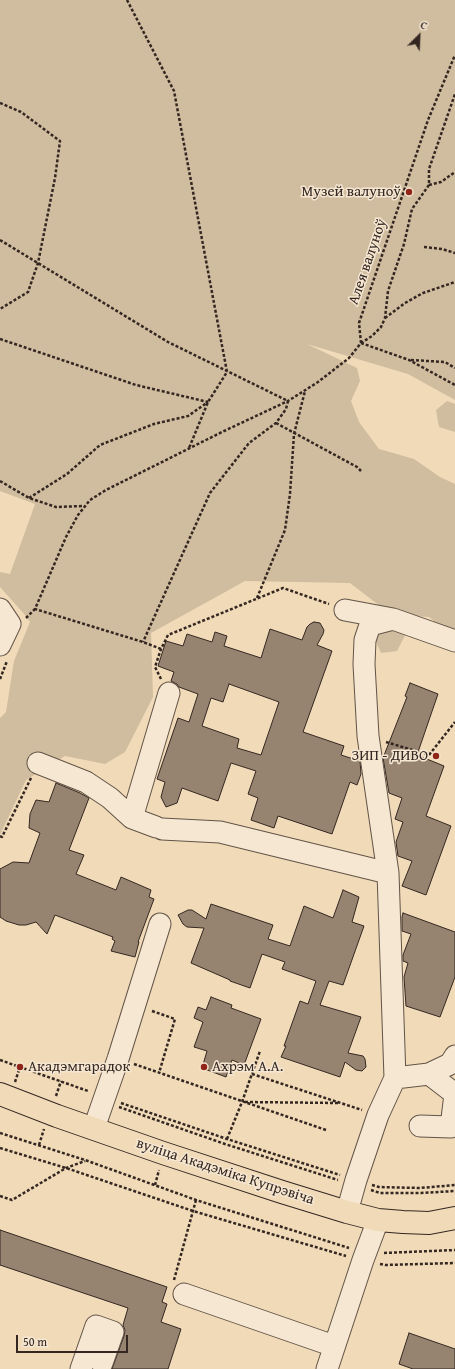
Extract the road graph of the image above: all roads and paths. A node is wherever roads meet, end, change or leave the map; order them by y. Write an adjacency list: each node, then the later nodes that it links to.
1 (127, 0): 18 (path)
2 (455, 55): 15 (path, Алея валуноў)
3 (455, 94): 6 (path)
4 (0, 102): 10 (path)
5 (455, 172): 6 (path)
6 (429, 185): 13 (path)
7 (0, 240): 10 (path)
8 (424, 248): 9 (path)
9 (455, 253)
10 (38, 263): 12 (path); 18 (path)
11 (455, 282): 13 (path)
12 (0, 309)
13 (385, 318): 15 (path)
14 (0, 339): 22 (path)
15 (361, 343): 16 (path); 20 (path)
16 (409, 360): 17 (path); 19 (path)
17 (455, 368)
18 (227, 372): 21 (path); 22 (path)
19 (455, 385)
20 (305, 391): 21 (path); 24 (path)
21 (288, 401): 23 (path); 25 (path)
22 (208, 402): 25 (path); 28 (path)
23 (276, 423): 24 (path); 35 (path)
24 (294, 434): 26 (path); 30 (path)
25 (188, 449): 29 (path)
26 (361, 471)
27 (0, 481): 28 (path)
28 (29, 498): 29 (path)
29 (85, 506): 35 (path)
30 (257, 599): 32 (path); 37 (path)
31 (0, 609): 36 (lane)
32 (345, 610): 33 (lane)
33 (393, 619): 34 (lane); 40 (lane)
34 (455, 641)
35 (143, 642): 37 (path)
36 (0, 645)
37 (161, 649): 38 (path)
38 (169, 693): 42 (lane)
39 (455, 722): 40 (path)
40 (368, 736): 44 (lane)
41 (38, 763): 42 (lane); 43 (path)
42 (132, 818): 44 (lane)
43 (0, 836)
44 (388, 872): 54 (lane)
45 (160, 924): 46 (lane)
46 (134, 1006): 49 (lane); 51 (path)
47 (260, 1051): 52 (path)
48 (455, 1056): 53 (lane)
49 (118, 1059): 51 (path); 56 (lane)
50 (1, 1061): 56 (path)
51 (159, 1073): 57 (path)
52 (252, 1074): 57 (path); 58 (path)
53 (429, 1074): 54 (lane); 60 (lane)
54 (395, 1078): 59 (lane)
55 (0, 1094): 61 (main road, вуліца Акадэміка Купрэвіча)
56 (106, 1097): 61 (lane); 64 (path); 68 (path)
57 (242, 1102): 58 (path); 62 (path); 64 (path)
58 (341, 1103): 59 (path)
59 (378, 1115): 68 (lane)
60 (420, 1126)
61 (94, 1128): 74 (main road, вуліца Акадэміка Купрэвіча)
62 (326, 1130)
63 (0, 1133): 66 (path)
64 (227, 1139): 68 (path)
65 (0, 1148): 67 (path)
66 (85, 1160): 67 (path); 72 (path)
67 (66, 1168): 71 (path); 73 (path)
68 (355, 1182): 69 (path); 70 (path); 74 (lane)
69 (455, 1185)
70 (455, 1191)
71 (0, 1196)
72 (196, 1200): 73 (path); 78 (path)
73 (192, 1211): 78 (path); 80 (path)
74 (347, 1212): 76 (main road, вуліца Акадэміка Купрэвіча)
75 (455, 1218): 76 (main road, вуліца Акадэміка Купрэвіча)
76 (378, 1220): 78 (lane)
77 (455, 1250): 78 (path)
78 (364, 1257): 79 (path); 81 (lane)
79 (455, 1263)
80 (184, 1294): 81 (lane)
81 (334, 1346): 84 (lane)
82 (102, 1362): 83 (lane)
83 (81, 1369)
84 (327, 1369)

